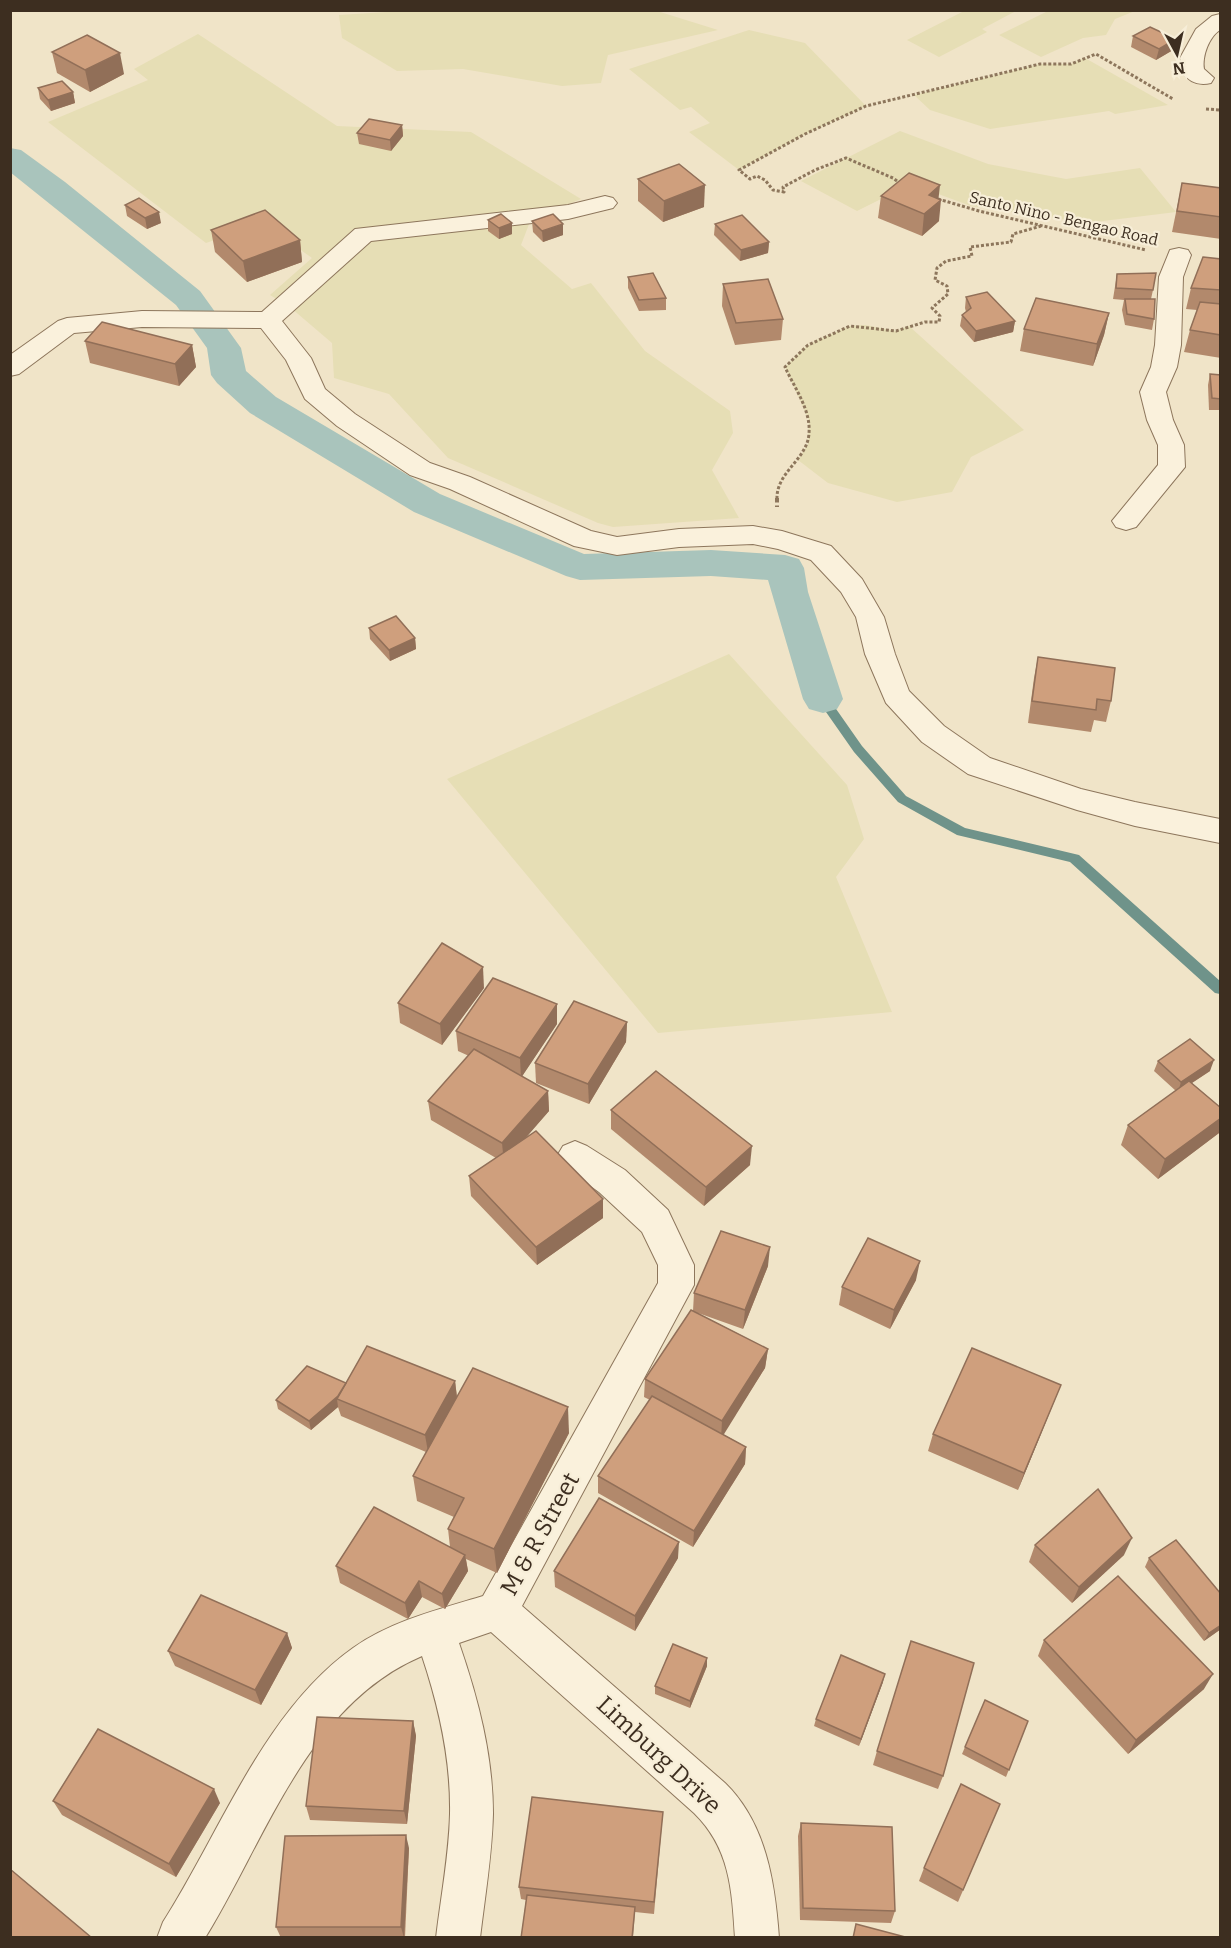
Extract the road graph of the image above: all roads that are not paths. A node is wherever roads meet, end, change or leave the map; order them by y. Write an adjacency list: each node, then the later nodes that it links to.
1 (1221, 21): 2 (street)
2 (1203, 78)
3 (605, 203): 5 (street)
4 (1179, 255): 7 (street)
5 (255, 321): 6 (street); 8 (street)
6 (10, 368)
7 (1126, 521)
8 (1221, 831)
9 (576, 1156): 10 (street, M & R Street)
10 (497, 1611): 11 (street, M & R Street); 14 (street, Limburg Drive)
11 (434, 1631): 12 (street, M & R Street); 13 (street)
12 (179, 1938)
13 (458, 1938)
14 (757, 1938)

